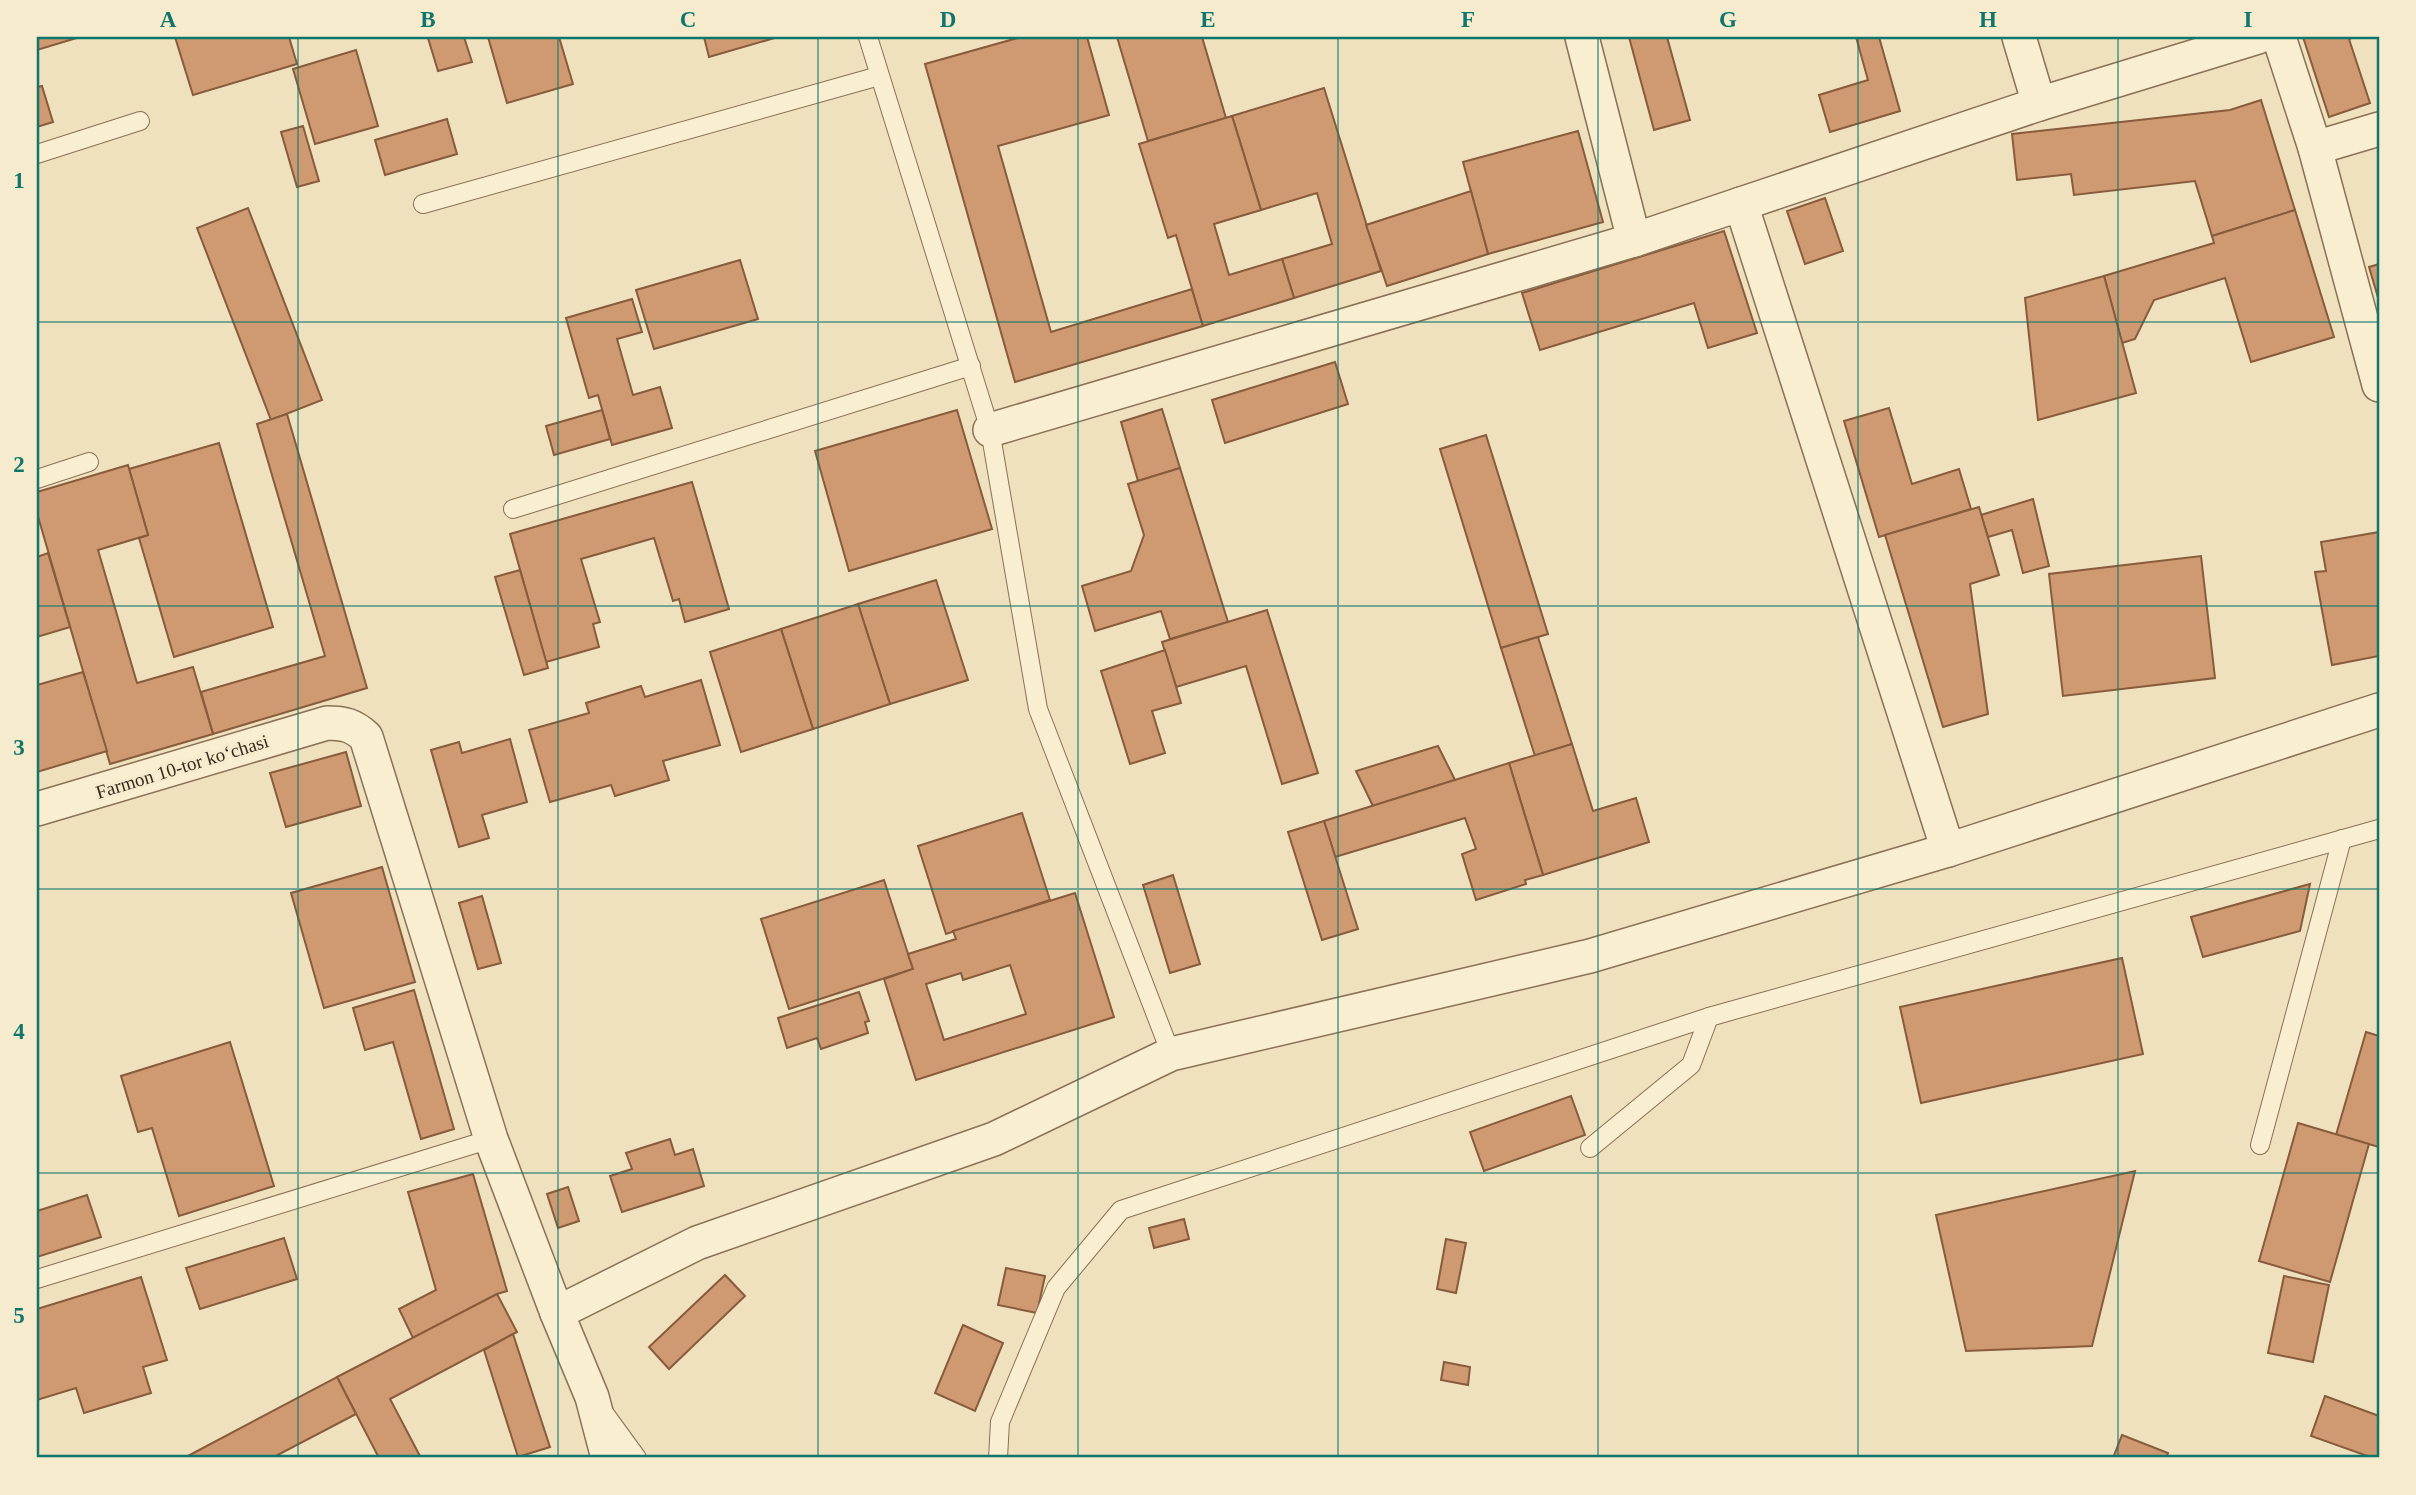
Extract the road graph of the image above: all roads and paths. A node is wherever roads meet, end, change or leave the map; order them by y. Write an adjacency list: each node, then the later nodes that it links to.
1 (867, 37): 6 (lane)
2 (1582, 37): 14 (street)
3 (2019, 37): 7 (street)
4 (2258, 37): 7 (street)
5 (2279, 37): 10 (street)
6 (879, 76): 12 (lane); 15 (lane)
7 (2039, 104): 13 (street)
8 (139, 121): 11 (lane)
9 (2379, 129): 10 (street)
10 (2315, 148): 16 (street)
11 (37, 154)
12 (423, 204)
13 (1741, 204): 14 (street); 25 (street)
14 (1634, 240): 17 (street)
15 (971, 366): 17 (lane); 20 (lane)
16 (2379, 385)
17 (990, 430): 27 (lane)
18 (89, 462): 19 (lane)
19 (37, 479)
20 (513, 509)
21 (2379, 710): 25 (street)
22 (37, 809): 28 (street, Farmon 10-tor koʻchasi)
23 (2379, 829): 24 (lane)
24 (2342, 839): 26 (lane); 29 (lane)
25 (1948, 850): 27 (street)
26 (1709, 1017): 30 (lane); 36 (lane)
27 (1171, 1054): 32 (street)
28 (491, 1139): 31 (lane); 32 (street)
29 (2260, 1145)
30 (1590, 1148)
31 (37, 1279)
32 (557, 1312): 33 (street)
33 (592, 1397): 34 (street); 35 (lane)
34 (608, 1458)
35 (637, 1458)
36 (998, 1458)

